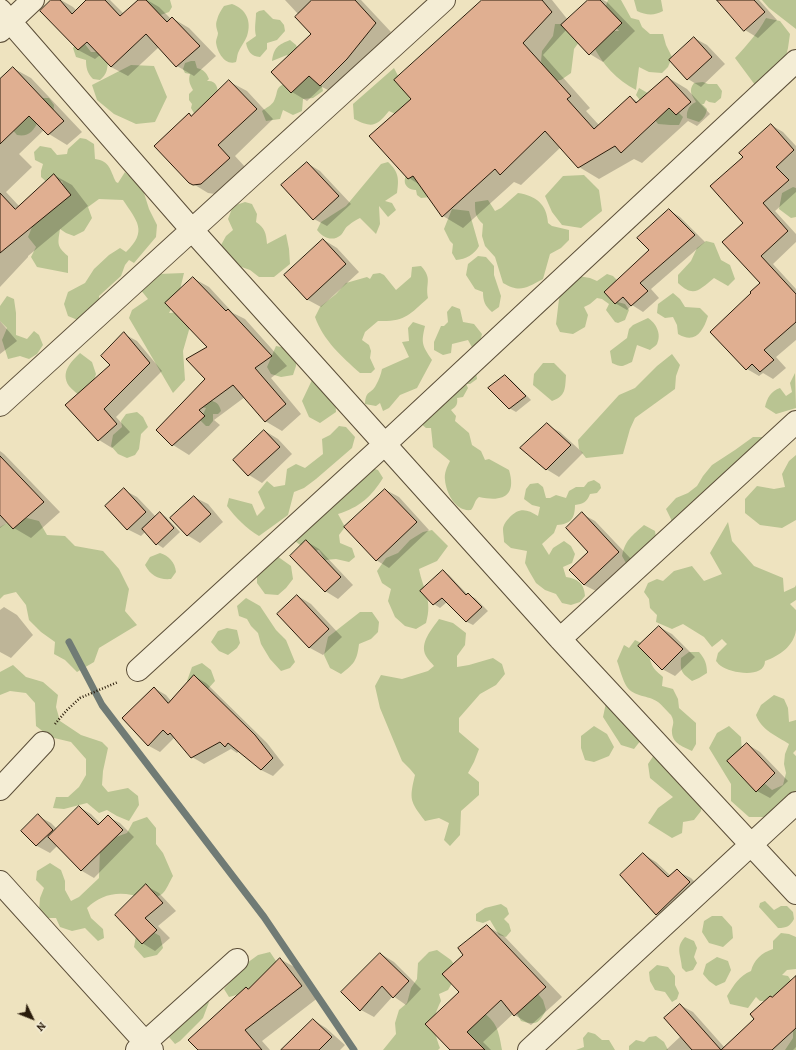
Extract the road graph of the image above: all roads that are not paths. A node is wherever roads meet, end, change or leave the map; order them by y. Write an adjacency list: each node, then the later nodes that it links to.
1 (34, 0): 3 (street)
2 (444, 0): 5 (street)
3 (3, 21): 5 (street)
4 (796, 61): 8 (street)
5 (192, 230): 6 (street); 8 (street)
6 (0, 405)
7 (796, 422): 9 (street)
8 (385, 444): 9 (street); 10 (street)
9 (560, 639): 14 (street)
10 (138, 670)
11 (43, 743): 12 (street)
12 (0, 789)
13 (796, 804): 14 (street)
14 (751, 845): 16 (street); 19 (street)
15 (0, 882): 18 (street)
16 (796, 893)
17 (237, 960): 18 (street)
18 (145, 1047)
19 (529, 1050)

